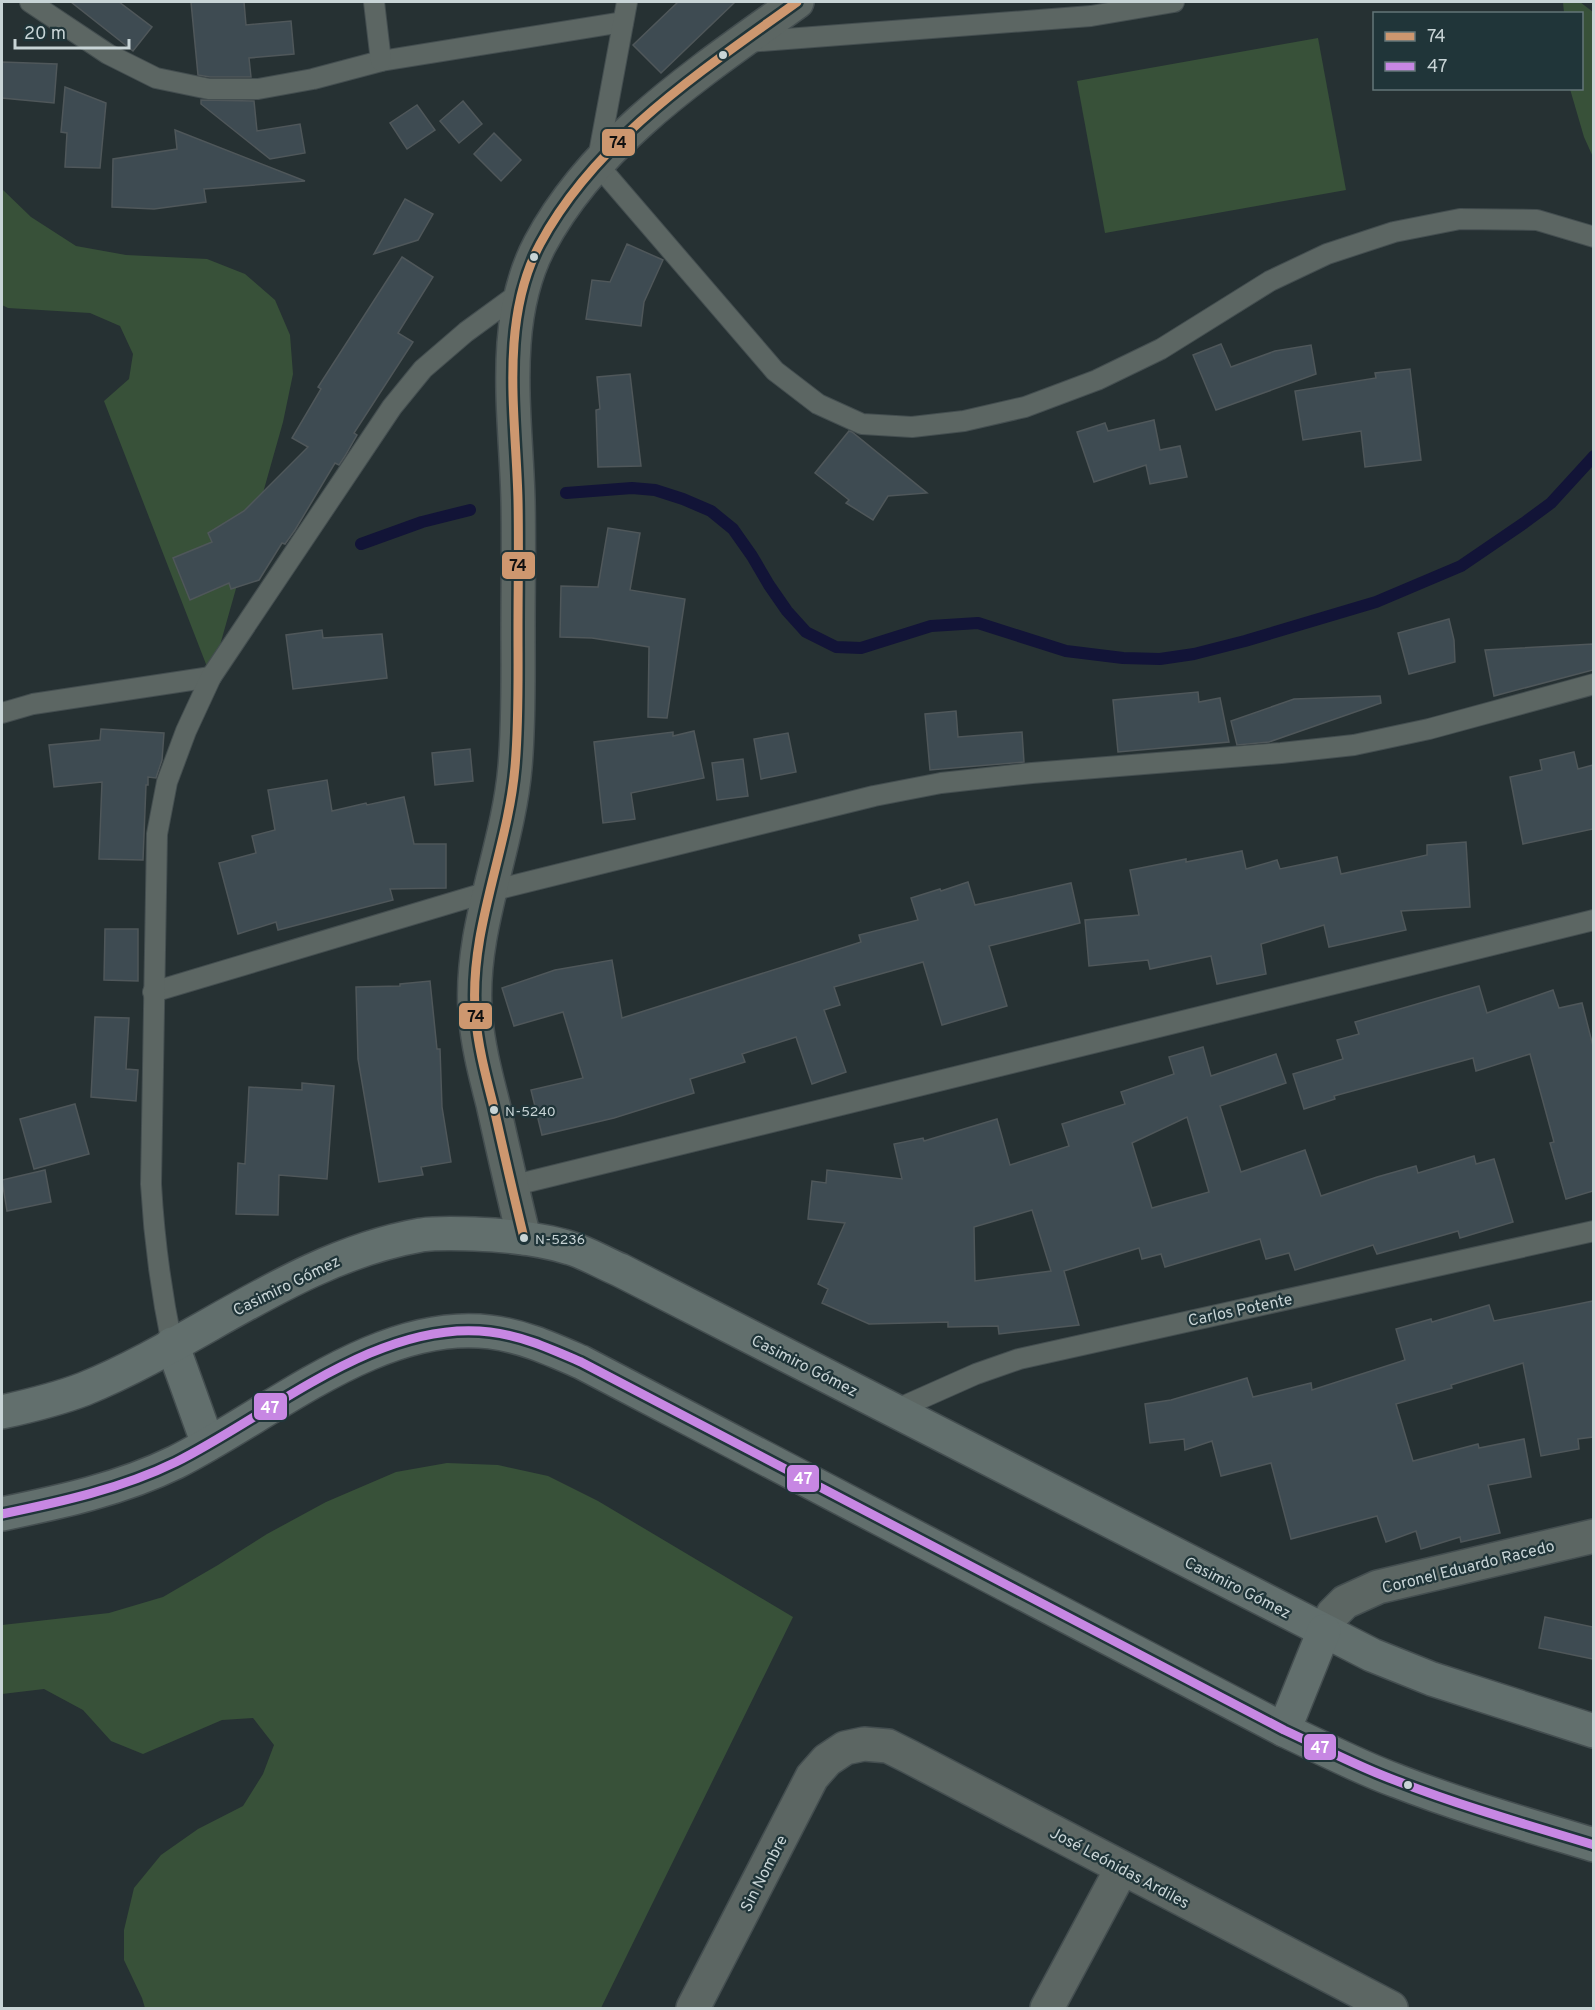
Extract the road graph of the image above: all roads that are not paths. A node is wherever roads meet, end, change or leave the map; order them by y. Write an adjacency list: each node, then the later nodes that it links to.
1 (30, 2): 8 (lane)
2 (374, 2): 8 (lane)
3 (627, 2): 6 (lane)
4 (797, 2): 7 (street)
5 (1174, 2): 7 (lane)
6 (623, 22): 8 (lane); 9 (lane)
7 (740, 43): 9 (street)
8 (381, 61)
9 (597, 164): 10 (lane); 11 (street)
10 (1593, 237)
11 (523, 290): 12 (lane); 15 (street)
12 (211, 677): 14 (lane); 17 (lane)
13 (1593, 684): 15 (lane)
14 (2, 713)
15 (491, 891): 17 (lane); 18 (street)
16 (1593, 920): 18 (lane)
17 (153, 992): 21 (lane)
18 (512, 1186): 20 (street)
19 (1593, 1231): 22 (lane, Carlos Potente)
20 (524, 1238): 21 (main road, Casimiro Gómez); 22 (main road, Casimiro Gómez)
21 (172, 1344): 23 (main road, Casimiro Gómez); 24 (main road)
22 (894, 1410): 27 (main road, Casimiro Gómez)
23 (2, 1412)
24 (208, 1444): 25 (main road); 28 (main road)
25 (2, 1514)
26 (1593, 1536): 27 (street, Coronel Eduardo Racedo)
27 (1324, 1631): 28 (main road); 29 (main road, Casimiro Gómez)
28 (1284, 1730): 31 (main road)
29 (1593, 1731)
30 (845, 1748): 32 (street, José Leónidas Ardiles); 33 (street, Sin Nombre)
31 (1593, 1845)
32 (1122, 1868): 34 (street); 35 (street, José Leónidas Ardiles)
33 (693, 2008)
34 (1047, 2008)
35 (1391, 2008)

